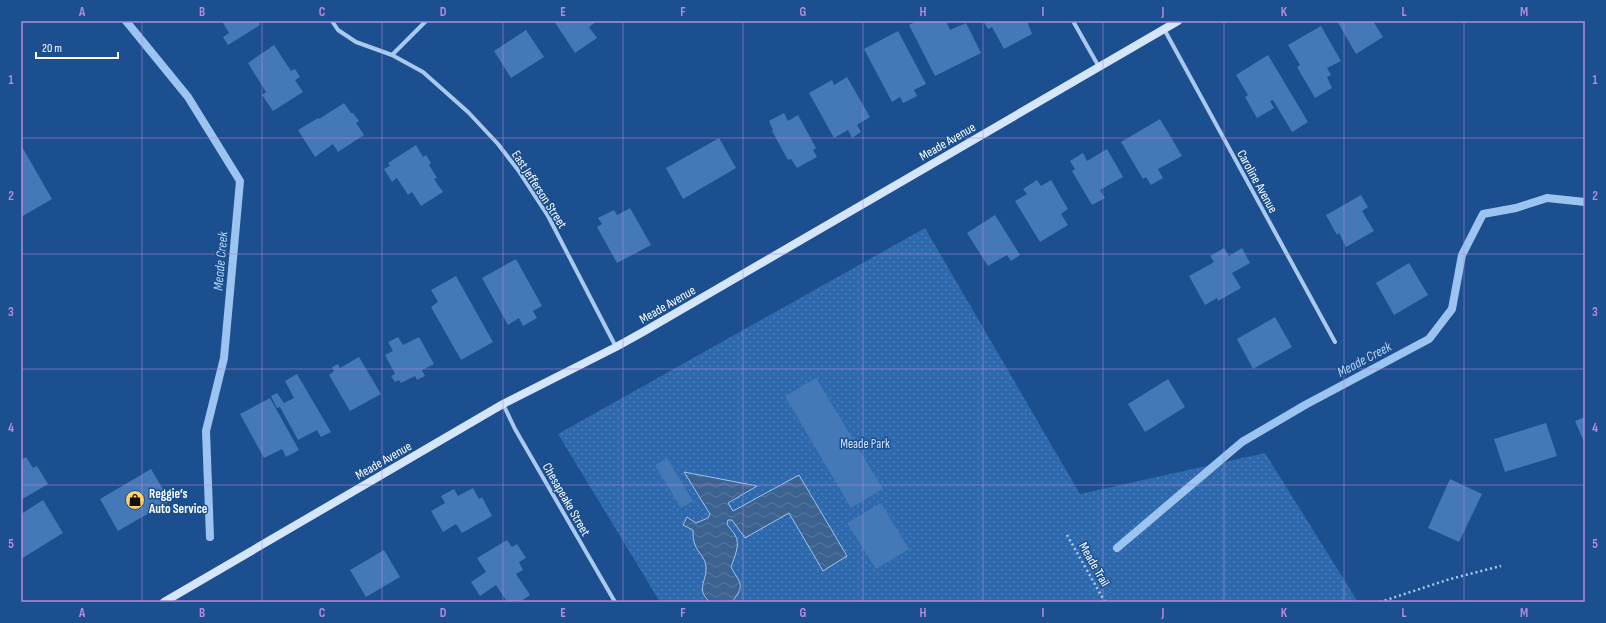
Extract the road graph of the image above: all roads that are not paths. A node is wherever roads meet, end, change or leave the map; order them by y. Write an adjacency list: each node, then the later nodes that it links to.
1 (332, 21): 6 (street, East Jefferson Street)
2 (426, 21): 6 (street)
3 (1072, 21): 7 (street)
4 (1178, 21): 5 (main road, Meade Avenue)
5 (1164, 29): 7 (main road, Meade Avenue); 8 (street, Caroline Avenue)
6 (392, 55): 9 (street, East Jefferson Street)
7 (1098, 67): 9 (main road, Meade Avenue)
8 (1335, 342)
9 (616, 347): 10 (main road, Meade Avenue)
10 (503, 404): 11 (main road, Meade Avenue); 12 (street, Chesapeake Street)
11 (164, 602)
12 (615, 602)

